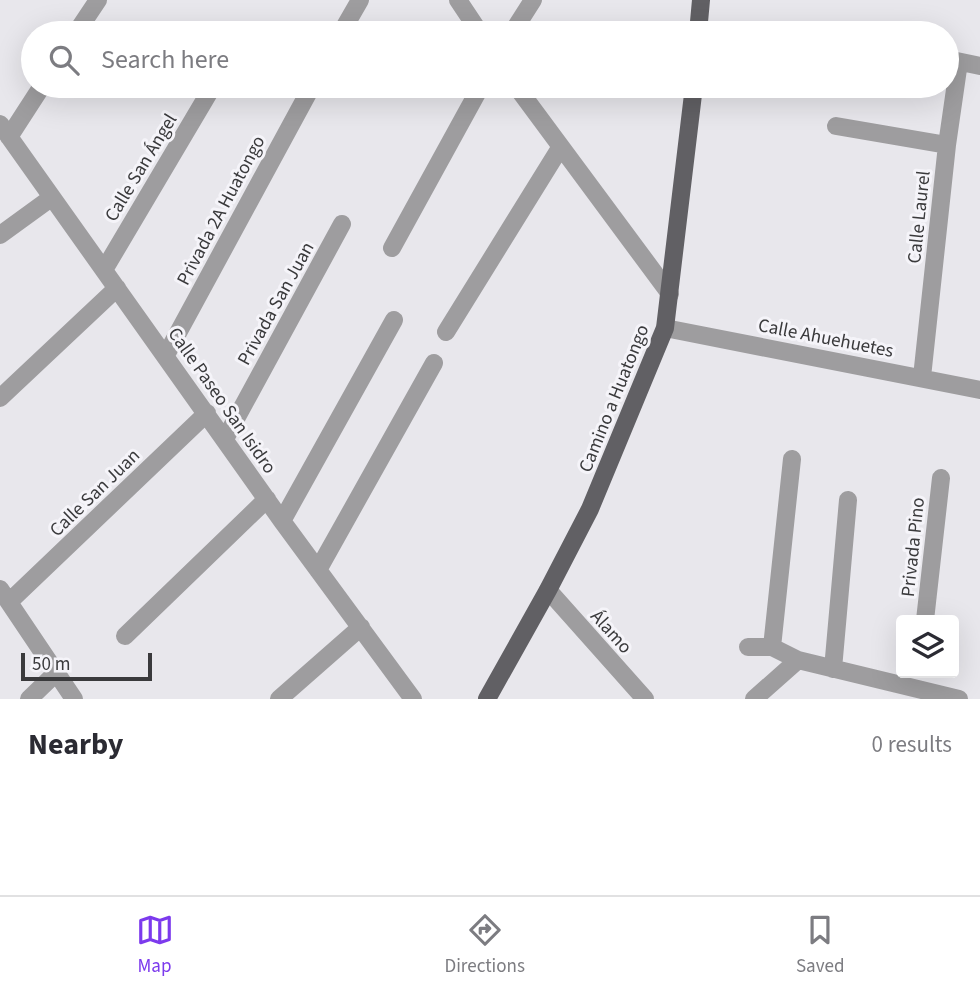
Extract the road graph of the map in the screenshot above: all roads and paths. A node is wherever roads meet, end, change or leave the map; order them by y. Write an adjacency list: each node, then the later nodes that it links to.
1 (98, 0): 6 (street)
2 (360, 0): 7 (street)
3 (458, 0): 8 (street)
4 (533, 0): 9 (street)
5 (701, 0): 10 (main road)
6 (84, 21)
7 (348, 21)
8 (472, 21)
9 (520, 21)
10 (699, 21)
11 (959, 62): 12 (street)
12 (980, 66)
13 (32, 98): 21 (street)
14 (206, 98): 28 (street, Calle San Ángel)
15 (305, 98): 34 (street, Privada 2A Huatongo)
16 (474, 98): 27 (street)
17 (525, 98): 23 (street)
18 (693, 98): 30 (main road, Camino a Huatongo)
19 (950, 98): 22 (street, Calle Laurel)
20 (836, 126): 22 (street)
21 (4, 130): 24 (street, Calle Paseo San Isidro)
22 (947, 145): 36 (street, Calle Laurel)
23 (560, 148): 30 (street); 33 (street)
24 (51, 198): 26 (street); 28 (street, Calle Paseo San Isidro)
25 (342, 224): 40 (street, Privada San Juan)
26 (0, 235)
27 (391, 248)
28 (104, 270): 29 (street, Calle Paseo San Isidro)
29 (117, 289): 34 (street, Calle Paseo San Isidro); 38 (street)
30 (670, 294): 32 (main road, Camino a Huatongo)
31 (394, 320): 45 (street)
32 (665, 328): 36 (street, Calle Ahuehuetes); 47 (main road, Camino a Huatongo)
33 (446, 332)
34 (166, 355): 39 (street, Calle Paseo San Isidro)
35 (433, 363): 46 (street)
36 (922, 377): 37 (street, Calle Ahuehuetes)
37 (980, 390)
38 (0, 398)
39 (207, 412): 40 (street, Calle Paseo San Isidro); 48 (street, Calle San Juan)
40 (225, 439): 43 (street, Calle Paseo San Isidro)
41 (792, 459): 52 (street)
42 (941, 478): 49 (street, Privada Pino)
43 (267, 499): 45 (street, Calle Paseo San Isidro); 51 (street)
44 (848, 500): 55 (street)
45 (282, 521): 46 (street, Calle Paseo San Isidro)
46 (318, 570): 50 (street, Calle Paseo San Isidro)
47 (548, 590): 62 (main road, Camino a Huatongo); 63 (street, Álamo)
48 (5, 595): 56 (street)
49 (926, 615)
50 (361, 627): 60 (street); 61 (street, Calle Paseo San Isidro)
51 (125, 636)
52 (772, 647): 53 (street); 54 (street)
53 (748, 648)
54 (798, 660): 55 (street); 64 (street)
55 (833, 669): 57 (street)
56 (57, 672): 58 (street); 59 (street)
57 (914, 687): 65 (street)
58 (29, 699)
59 (75, 699)
60 (279, 699)
61 (413, 699)
62 (487, 699)
63 (645, 699)
64 (754, 699)
65 (959, 699)

